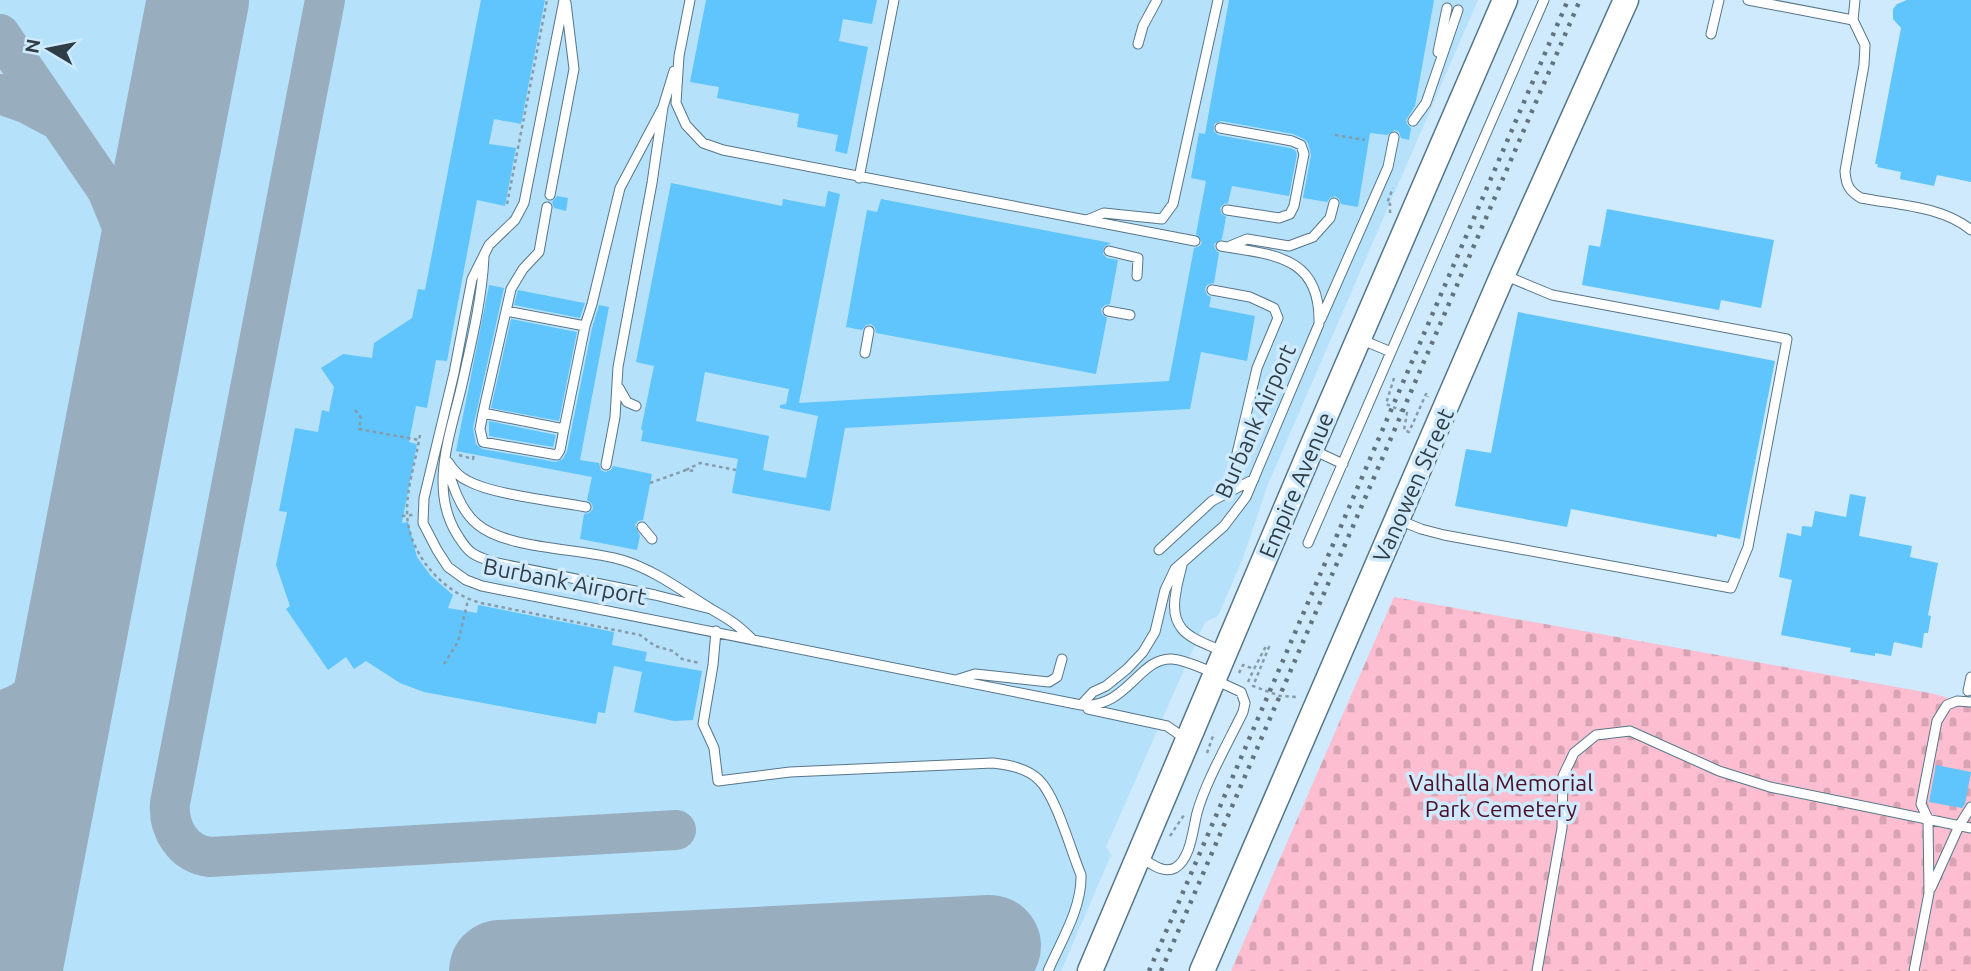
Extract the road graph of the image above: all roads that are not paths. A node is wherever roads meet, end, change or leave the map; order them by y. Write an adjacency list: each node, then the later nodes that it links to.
1 (564, 0): 24 (lane); 32 (lane, Burbank Airport)
2 (690, 0): 17 (lane)
3 (894, 0): 23 (lane)
4 (1157, 0): 16 (lane)
5 (1218, 0): 28 (lane)
6 (1505, 0): 42 (main road, Empire Avenue)
7 (1544, 0): 43 (lane)
8 (1626, 0): 33 (main road, Vanowen Street)
9 (1720, 0): 15 (lane)
10 (1748, 0): 14 (lane)
11 (1855, 0): 14 (lane)
12 (1447, 8): 18 (lane)
13 (1458, 10): 18 (lane)
14 (1853, 20): 29 (lane)
15 (1711, 34)
16 (1138, 44)
17 (679, 56): 19 (lane); 23 (lane)
18 (1431, 84): 20 (lane)
19 (663, 107): 40 (lane); 45 (lane)
20 (1412, 121)
21 (1220, 128): 27 (lane)
22 (1397, 137): 39 (lane)
23 (859, 178): 28 (lane)
24 (550, 195)
25 (1334, 203): 39 (lane, Burbank Airport)
26 (547, 207): 36 (lane)
27 (1227, 210)
28 (1086, 220): 30 (lane)
29 (1971, 230)
30 (1195, 241)
31 (1109, 251): 34 (lane)
32 (484, 253): 50 (lane, Burbank Airport); 63 (lane, Burbank Airport)
33 (1503, 275): 56 (main road, Vanowen Street); 56 (lane)
34 (1137, 276)
35 (1212, 290): 54 (lane)
36 (506, 311): 40 (lane); 47 (lane)
37 (1108, 311): 38 (lane)
38 (1130, 315)
39 (1319, 324): 53 (lane, Burbank Airport)
40 (585, 326): 48 (lane)
41 (869, 331): 44 (lane)
42 (1359, 338): 43 (lane); 49 (main road, Empire Avenue)
43 (1391, 352): 51 (lane)
44 (865, 353)
45 (617, 383): 46 (lane); 52 (lane)
46 (636, 406)
47 (484, 413): 48 (lane); 48 (lane)
48 (564, 429)
49 (1311, 449): 51 (lane); 66 (main road, Empire Avenue)
50 (445, 458): 55 (lane); 62 (lane, Burbank Airport); 62 (lane, Burbank Airport)
51 (1343, 464): 59 (lane)
52 (606, 465)
53 (1254, 479): 54 (lane); 61 (lane, Burbank Airport)
54 (1228, 492): 60 (lane)
55 (586, 507)
56 (1398, 519): 81 (main road, Vanowen Street)
57 (642, 527): 58 (lane)
58 (652, 538)
59 (1308, 543)
60 (1159, 550)
61 (1182, 565): 66 (lane); 71 (lane, Burbank Airport)
62 (711, 609): 64 (lane, Burbank Airport)
63 (716, 632): 64 (lane, Burbank Airport); 79 (lane)
64 (754, 640): 68 (lane, Burbank Airport)
65 (1062, 659): 68 (lane)
66 (1223, 670): 71 (lane); 72 (main road, Empire Avenue); 77 (lane)
67 (1971, 677): 69 (lane)
68 (958, 680): 71 (lane, Burbank Airport)
69 (1968, 691)
70 (1971, 702): 74 (lane)
71 (1081, 705): 72 (lane)
72 (1187, 741): 77 (main road, Empire Avenue)
73 (1971, 807): 75 (lane)
74 (1928, 819): 75 (lane); 78 (lane); 82 (lane)
75 (1959, 826): 76 (lane); 78 (lane)
76 (1971, 828)
77 (1139, 856): 80 (main road, Empire Avenue)
78 (1929, 893): 83 (lane)
79 (1048, 971)
80 (1090, 971)
81 (1202, 971)
82 (1536, 971)
83 (1914, 971)

